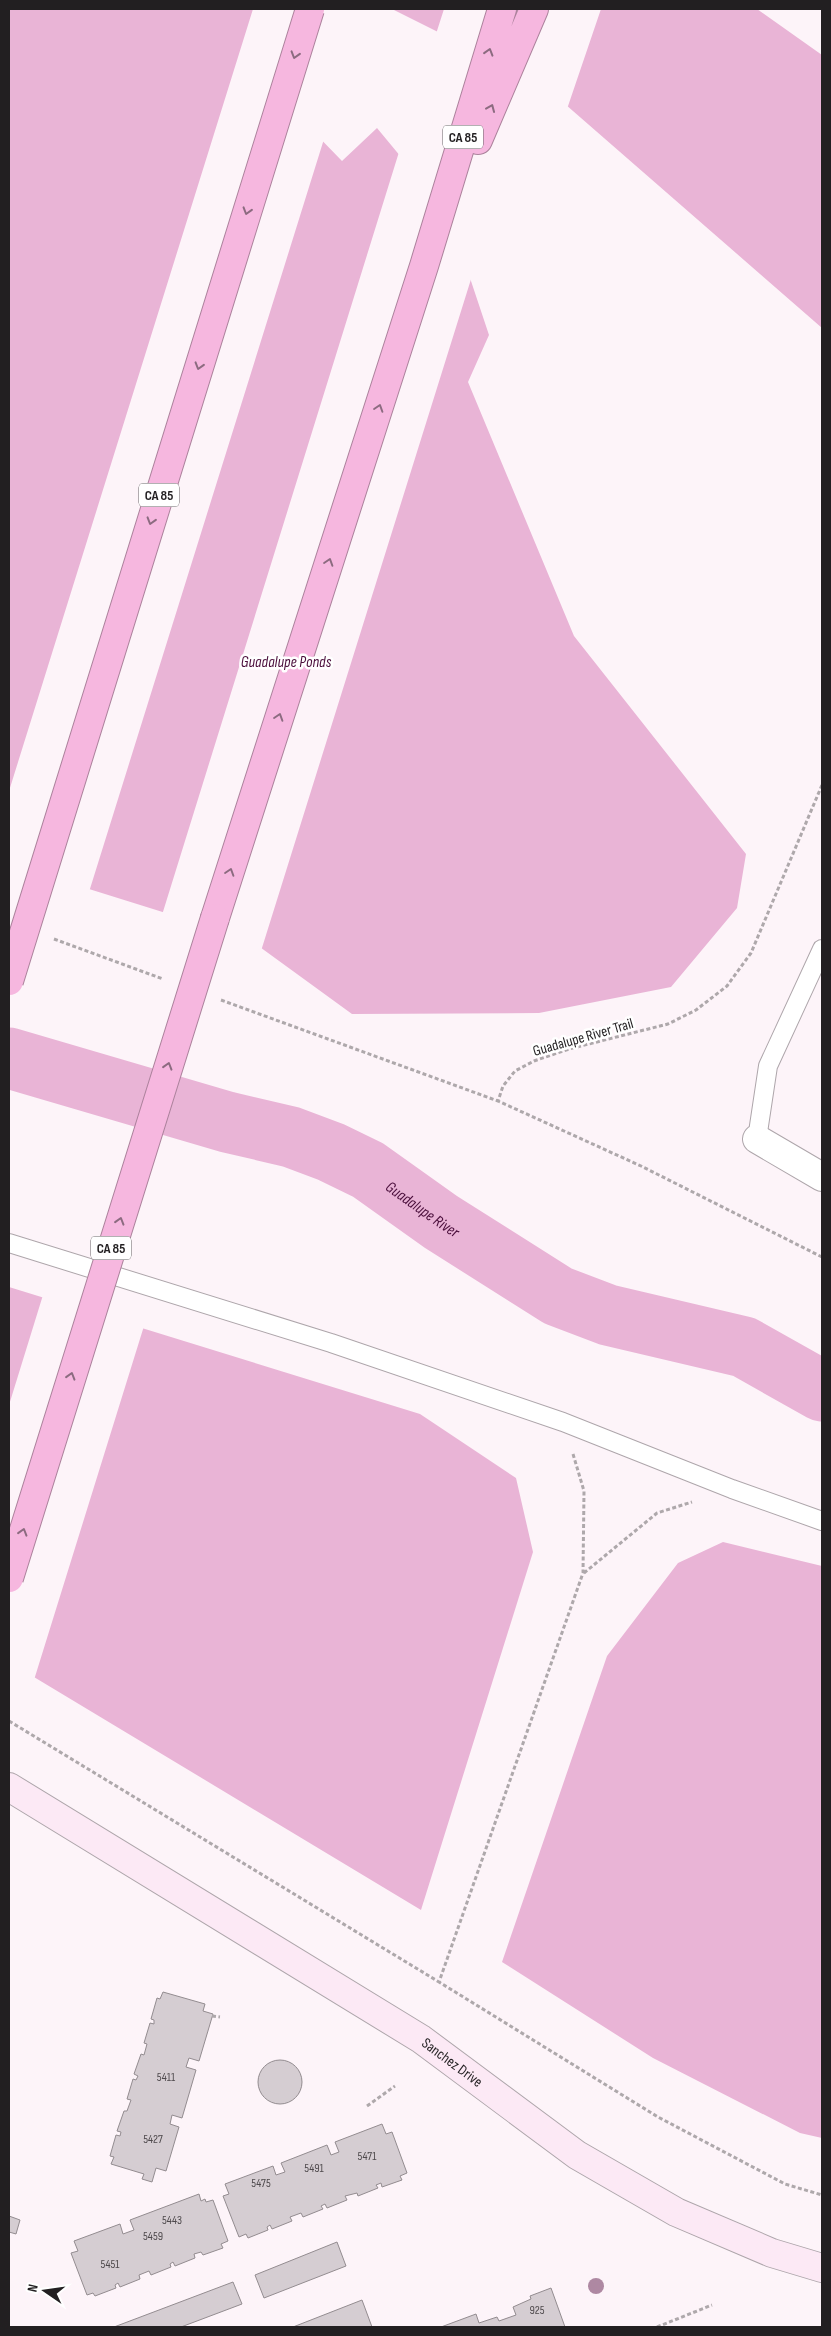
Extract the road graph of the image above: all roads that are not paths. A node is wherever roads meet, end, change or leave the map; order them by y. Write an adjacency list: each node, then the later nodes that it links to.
1 (310, 9): 6 (highway, CA 85, one-way to 6, bridge)
2 (502, 9): 4 (highway, CA 85, one-way to 2)
3 (534, 9): 4 (highway, one-way to 3)
4 (424, 266): 11 (highway, CA 85, one-way to 4, bridge)
5 (822, 949): 7 (lane)
6 (9, 981)
7 (757, 1139): 8 (street)
8 (822, 1177)
9 (9, 1243): 10 (lane)
10 (822, 1521)
11 (9, 1578)
12 (9, 1787): 13 (street, Sanchez Drive)
13 (822, 2268)

